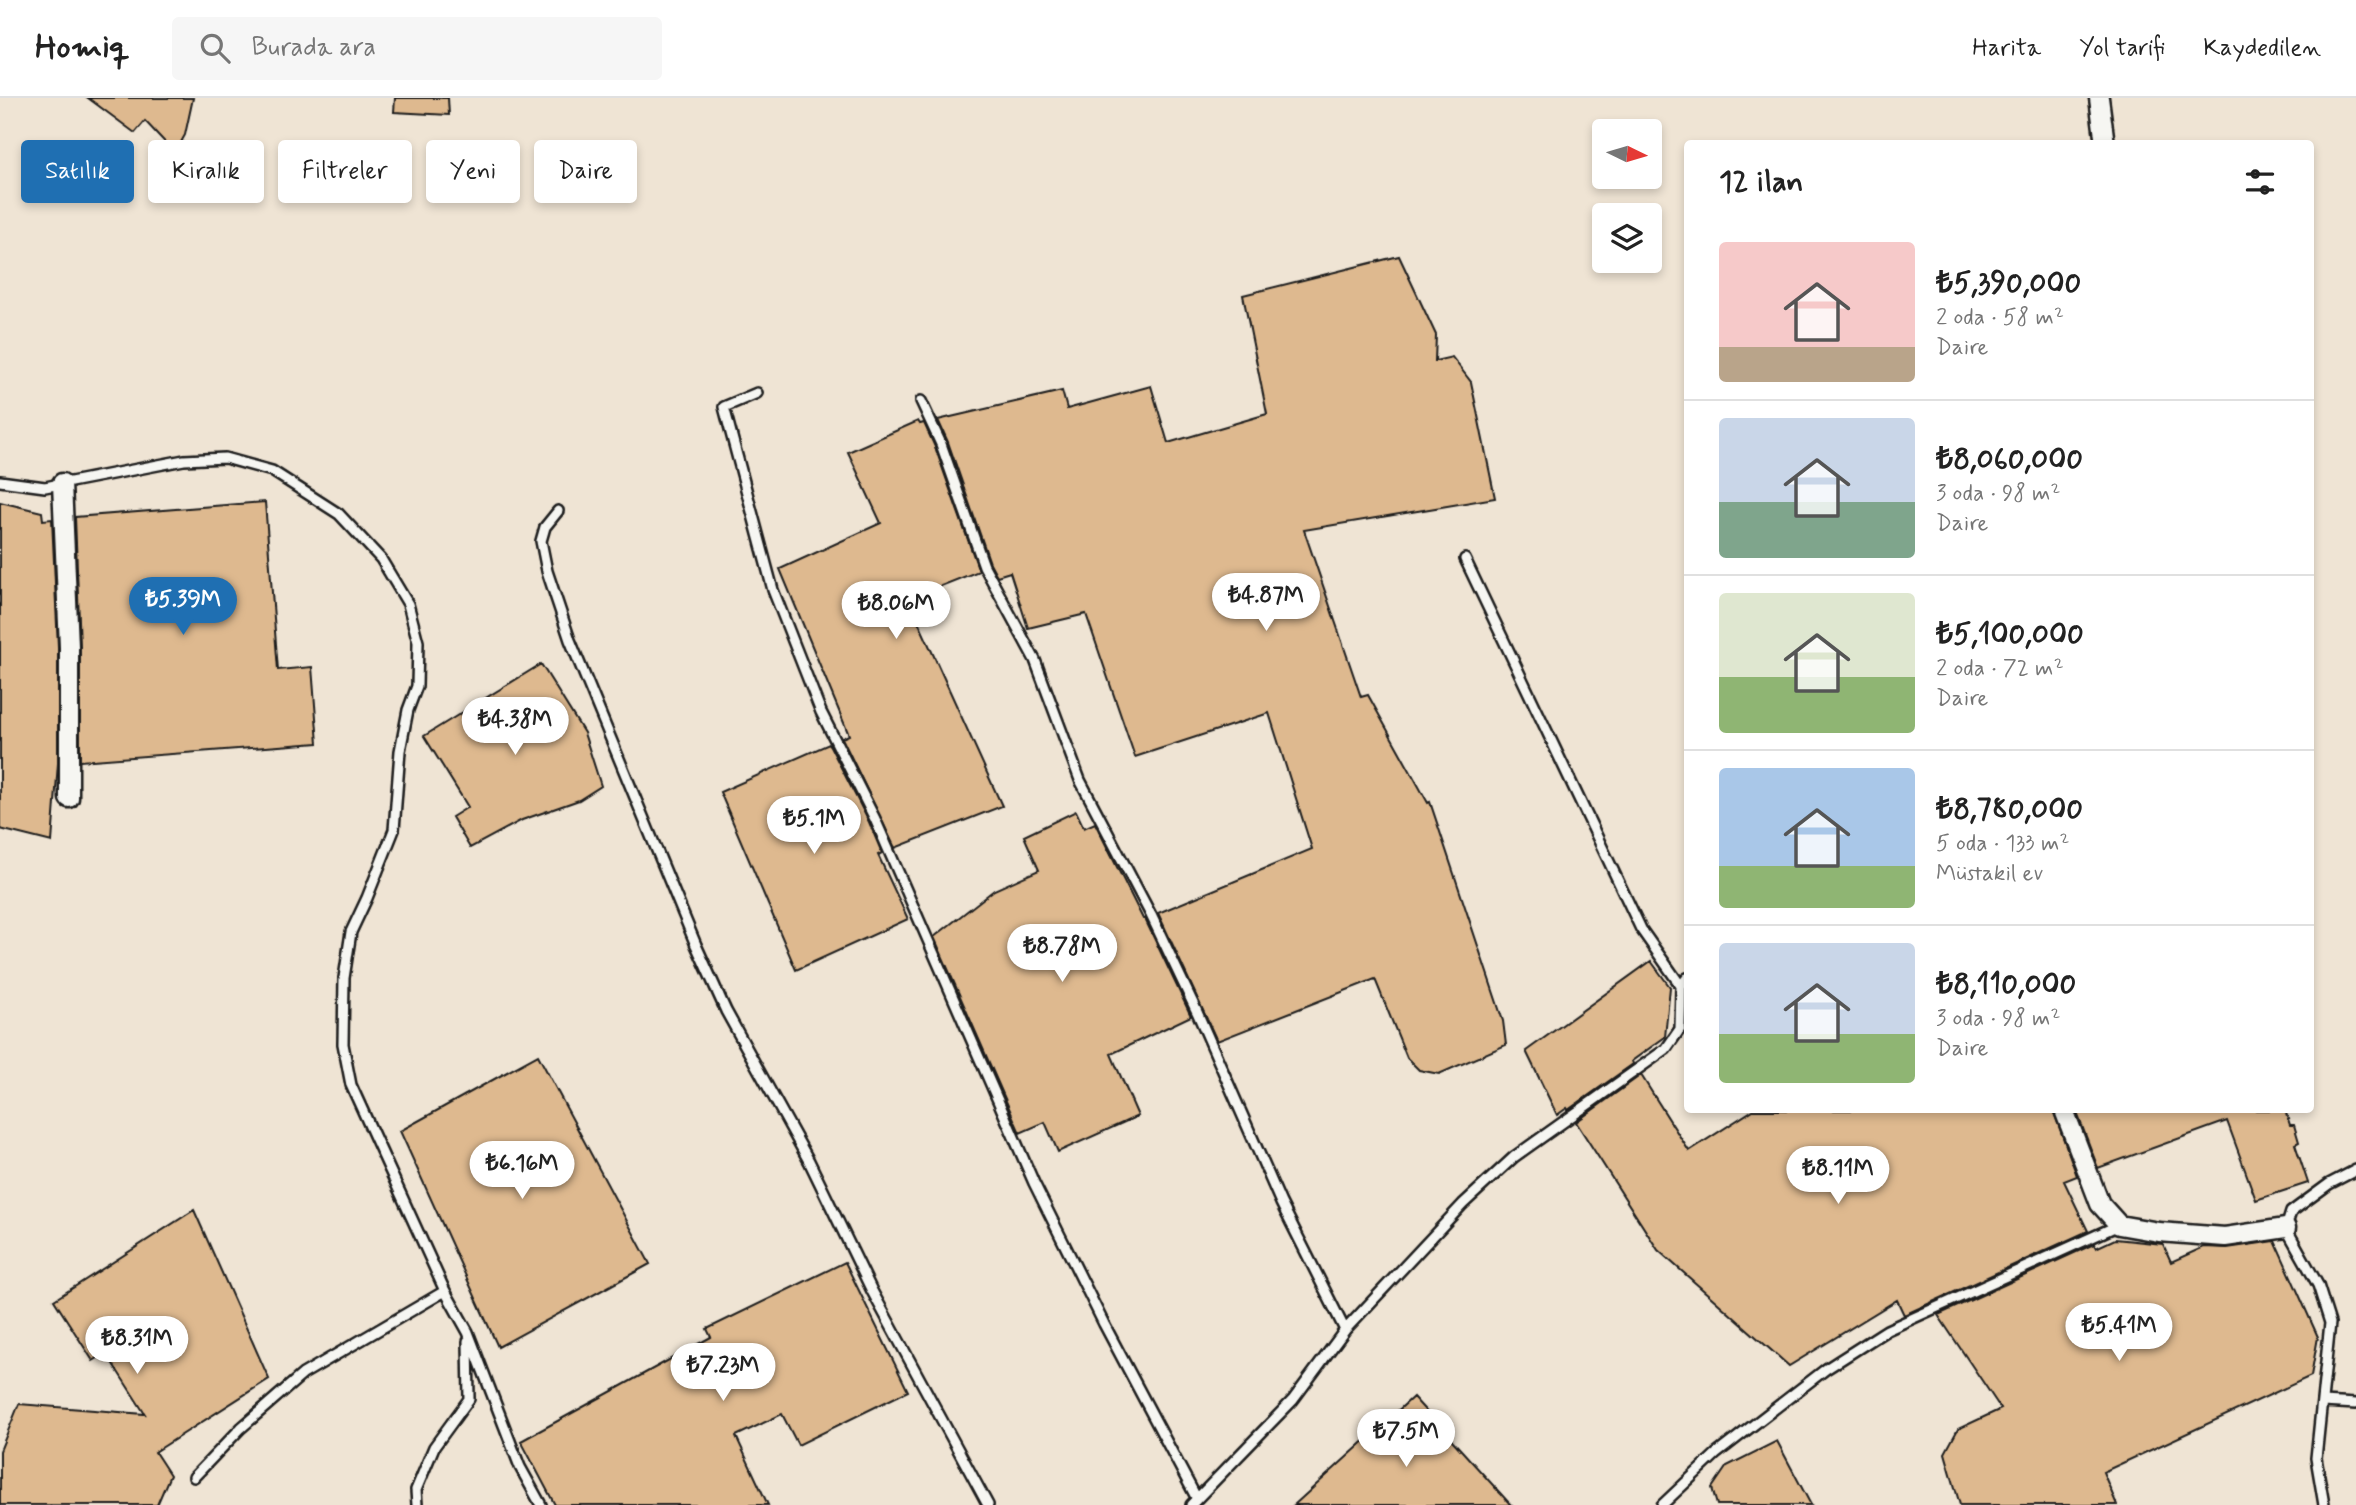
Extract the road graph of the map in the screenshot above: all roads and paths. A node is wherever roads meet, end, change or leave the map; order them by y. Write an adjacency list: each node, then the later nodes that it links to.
1 (2099, 98): 2 (street)
2 (2104, 140)
3 (757, 393): 21 (lane)
4 (921, 401): 16 (lane)
5 (0, 481): 6 (lane)
6 (62, 483): 9 (street); 15 (lane)
7 (558, 511): 24 (lane)
8 (1465, 559): 10 (lane)
9 (69, 798)
10 (1684, 982): 16 (lane)
11 (2065, 1113): 13 (street)
12 (2356, 1170): 14 (lane)
13 (2119, 1225): 14 (street); 25 (lane)
14 (2286, 1228): 18 (lane)
15 (445, 1291): 17 (lane); 20 (lane)
16 (1345, 1330): 21 (lane)
17 (468, 1332): 22 (lane); 23 (lane)
18 (2323, 1402): 19 (lane); 26 (lane)
19 (2356, 1404)
20 (194, 1477)
21 (1194, 1502)
22 (416, 1505)
23 (541, 1505)
24 (988, 1505)
25 (1662, 1505)
26 (2324, 1505)

